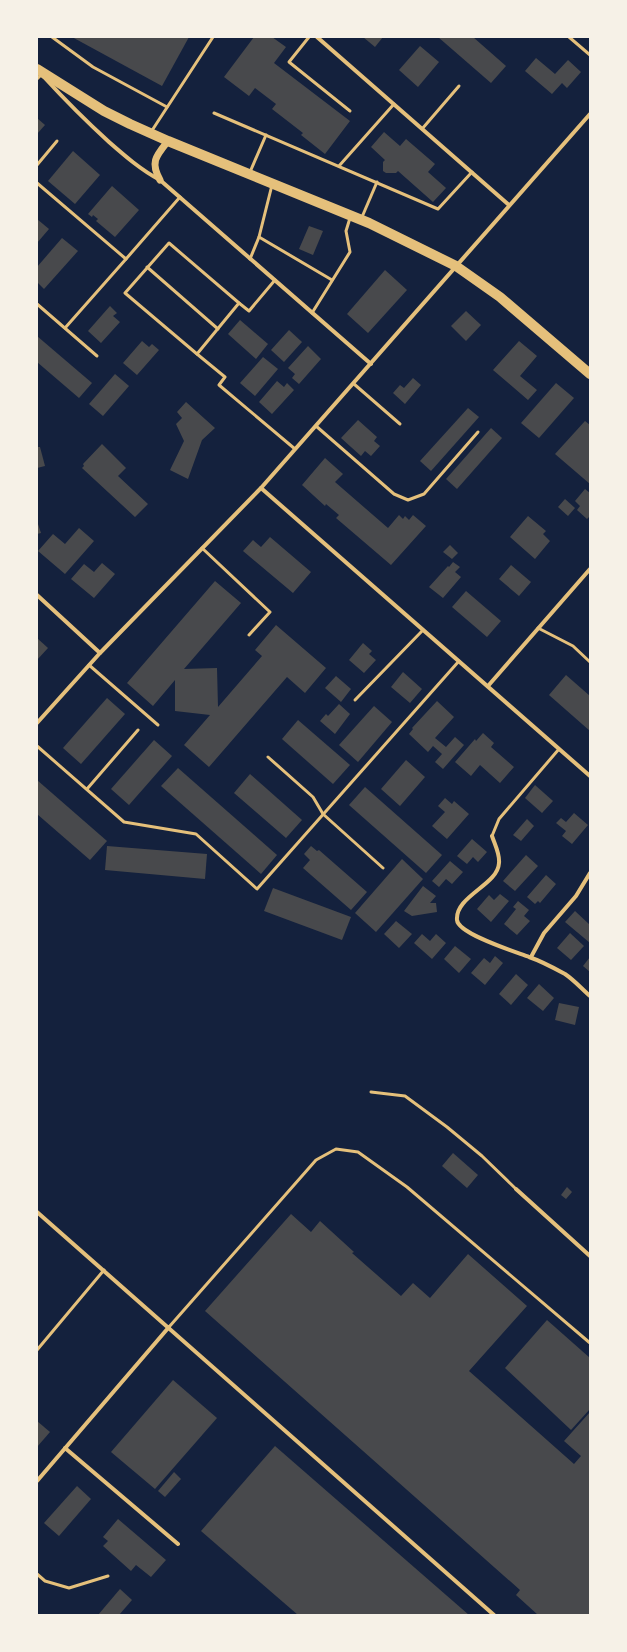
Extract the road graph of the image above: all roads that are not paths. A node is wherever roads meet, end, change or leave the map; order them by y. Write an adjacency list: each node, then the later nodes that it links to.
1 (52, 37): 11 (lane)
2 (213, 37): 11 (lane)
3 (309, 37): 12 (lane)
4 (317, 37): 10 (street)
5 (569, 37): 6 (lane)
6 (590, 55)
7 (38, 71): 8 (lane); 16 (main road); 24 (street)
8 (37, 79)
9 (459, 86): 15 (lane)
10 (394, 104): 15 (street); 21 (lane)
11 (168, 107): 16 (lane)
12 (350, 112)
13 (214, 113): 17 (lane)
14 (590, 114): 29 (street)
15 (422, 129): 22 (street)
16 (150, 133): 19 (main road)
17 (266, 135): 21 (lane); 23 (lane)
18 (57, 141): 20 (lane)
19 (168, 141): 23 (main road); 24 (street)
20 (37, 165)
21 (339, 166): 25 (lane)
22 (472, 172): 25 (lane); 29 (street)
23 (249, 174): 27 (main road)
24 (160, 180): 28 (street)
25 (377, 182): 31 (lane)
26 (37, 183): 33 (lane)
27 (273, 184): 30 (main road); 32 (lane)
28 (180, 197): 33 (lane); 34 (street)
29 (509, 205): 35 (street)
30 (351, 215): 31 (main road); 38 (lane)
31 (361, 219): 35 (main road)
32 (259, 237): 34 (lane); 38 (lane)
33 (126, 259): 42 (lane)
34 (250, 259): 37 (street)
35 (456, 266): 46 (street); 47 (main road)
36 (147, 267): 39 (lane); 43 (lane); 44 (lane)
37 (275, 280): 39 (lane); 41 (street)
38 (332, 280): 41 (lane)
39 (239, 303): 43 (lane)
40 (37, 304): 42 (lane)
41 (312, 313): 46 (street)
42 (65, 328): 45 (lane)
43 (218, 329): 44 (lane)
44 (197, 354): 52 (lane)
45 (97, 356)
46 (371, 364): 48 (street)
47 (590, 374)
48 (354, 384): 49 (lane); 50 (street)
49 (400, 424)
50 (316, 426): 51 (lane); 52 (street)
51 (478, 432)
52 (296, 449): 53 (street)
53 (261, 488): 54 (street); 58 (street)
54 (202, 548): 59 (lane); 60 (street)
55 (590, 569): 57 (street)
56 (37, 595): 60 (street)
57 (538, 628): 62 (lane); 64 (street)
58 (423, 630): 61 (street); 65 (lane)
59 (249, 635)
60 (100, 653): 63 (street)
61 (459, 661): 64 (street); 74 (lane)
62 (590, 662)
63 (89, 665): 66 (street); 67 (lane)
64 (488, 686): 70 (street)
65 (356, 700)
66 (37, 723)
67 (158, 725)
68 (138, 730): 73 (lane)
69 (37, 746): 73 (lane)
70 (560, 749): 72 (street); 75 (lane)
71 (268, 757): 74 (lane)
72 (590, 776)
73 (87, 789): 74 (lane)
74 (323, 814): 76 (lane)
75 (492, 836): 78 (street)
76 (383, 868)
77 (590, 873): 78 (street)
78 (531, 957): 79 (street)
79 (590, 996)
80 (371, 1092): 81 (lane)
81 (516, 1189): 83 (street)
82 (37, 1212): 84 (street)
83 (590, 1256)
84 (104, 1270): 85 (street); 87 (lane)
85 (169, 1327): 86 (lane); 88 (street); 93 (street)
86 (590, 1343)
87 (37, 1350)
88 (65, 1448): 89 (street); 90 (street)
89 (37, 1481)
90 (178, 1544)
91 (37, 1574): 92 (lane)
92 (108, 1576)
93 (494, 1615)

